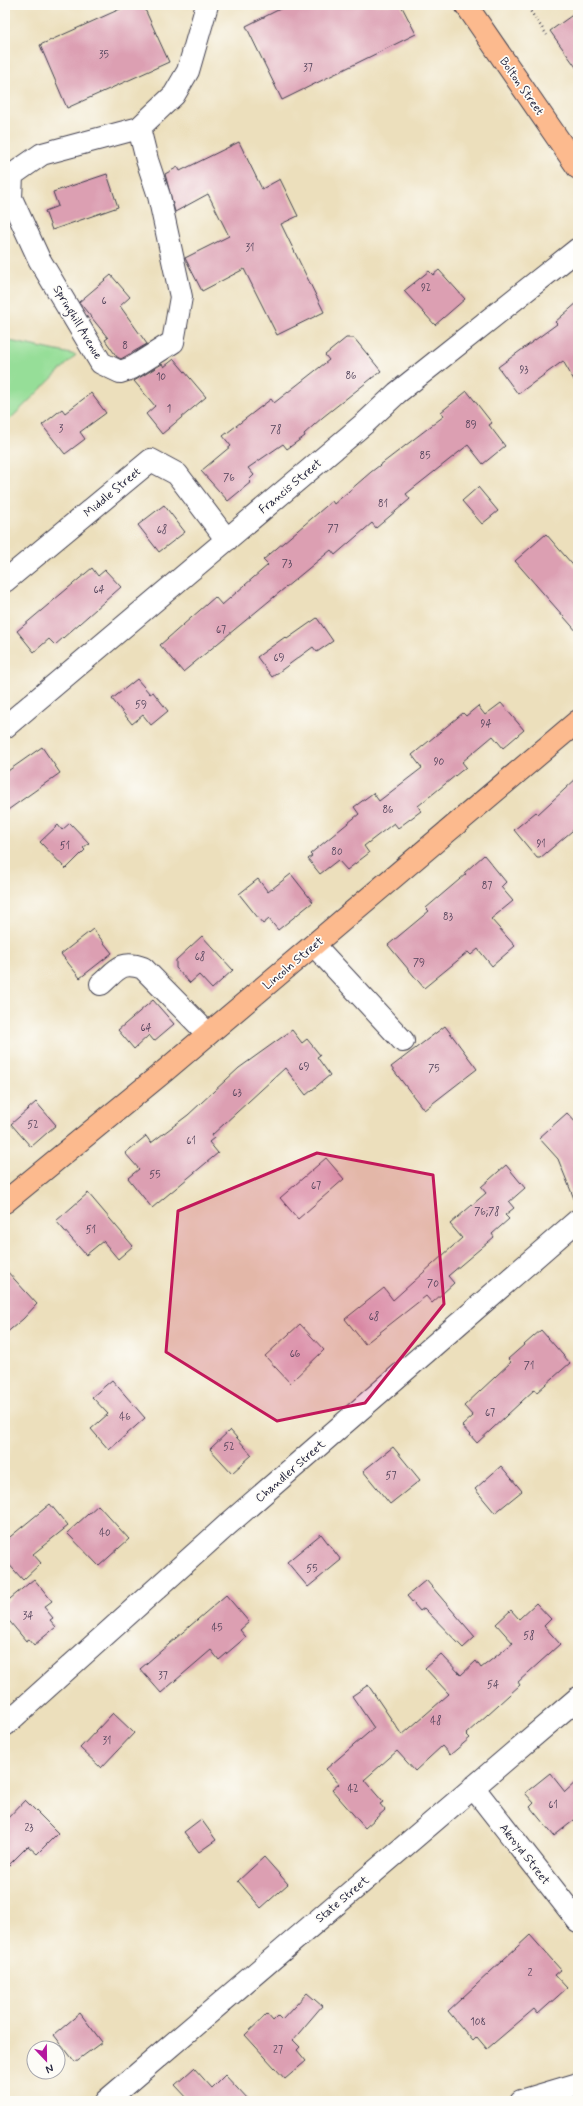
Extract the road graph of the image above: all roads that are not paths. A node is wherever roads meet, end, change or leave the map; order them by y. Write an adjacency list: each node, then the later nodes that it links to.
1 (208, 5): 3 (street, Springhill Avenue)
2 (466, 5): 4 (main road, Bolton Street)
3 (139, 128): 3 (street, Springhill Avenue)
4 (578, 168)
5 (578, 249): 6 (street, Francis Street)
6 (227, 540): 7 (street, Middle Street); 9 (street, Francis Street)
7 (5, 581)
8 (578, 721): 10 (main road, Lincoln Street)
9 (5, 727)
10 (314, 945): 12 (main road, Lincoln Street); 13 (street)
11 (101, 984): 12 (street)
12 (208, 1034): 14 (main road, Lincoln Street)
13 (403, 1041)
14 (5, 1202)
15 (578, 1220): 17 (street, Chandler Street)
16 (578, 1698): 18 (street, State Street)
17 (5, 1725)
18 (472, 1787): 19 (street, Akroyd Street); 21 (street, State Street)
19 (578, 1921)
20 (578, 2084): 22 (street)
21 (106, 2101)
22 (520, 2101)

